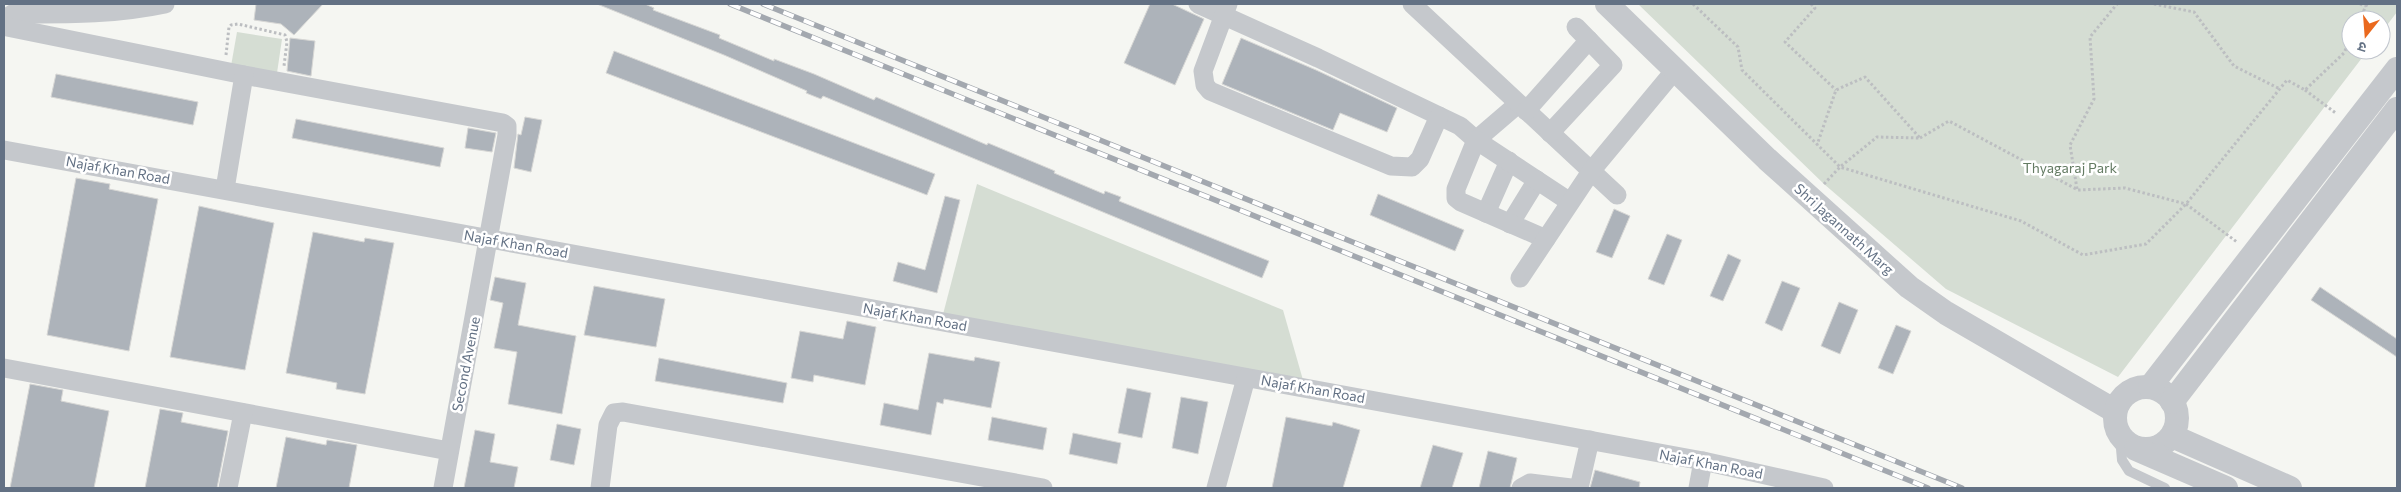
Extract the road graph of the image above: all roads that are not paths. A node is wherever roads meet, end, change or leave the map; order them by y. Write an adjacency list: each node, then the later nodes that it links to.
1 (164, 4): 6 (street)
2 (1198, 4): 5 (street)
3 (1412, 4): 12 (street)
4 (1607, 4): 9 (street, Shri Jagannath Marg)
5 (1226, 10): 14 (street); 14 (street)
6 (8, 21): 11 (street)
7 (1576, 27): 8 (street)
8 (1589, 40): 12 (street); 15 (street)
9 (1675, 70): 19 (street); 33 (street, Shri Jagannath Marg)
10 (2396, 72): 31 (street)
11 (244, 75): 21 (street); 27 (street, Second Avenue)
12 (1522, 108): 15 (street); 16 (street)
13 (2397, 109): 32 (street)
14 (1440, 116): 16 (street)
15 (1550, 133): 19 (street)
16 (1476, 140): 18 (street); 24 (street)
17 (4, 150): 21 (street, Najaf Khan Road)
18 (1509, 161): 20 (street); 24 (street)
19 (1592, 170): 22 (street); 23 (street)
20 (1537, 180): 23 (street); 25 (street)
21 (225, 189): 27 (street, Najaf Khan Road)
22 (1617, 195)
23 (1570, 202): 26 (street)
24 (1486, 213): 25 (street)
25 (1510, 224): 26 (street)
26 (1546, 239): 28 (street)
27 (488, 240): 30 (street, Najaf Khan Road); 38 (street, Second Avenue)
28 (1520, 278)
29 (4, 368): 34 (street)
30 (1246, 378): 36 (street, Najaf Khan Road); 44 (street)
31 (2150, 387): 32 (street); 33 (street)
32 (2172, 402): 35 (street)
33 (2115, 411): 37 (street)
34 (243, 413): 38 (street); 40 (street)
35 (2172, 436): 37 (street); 52 (street)
36 (1590, 440): 39 (street, Najaf Khan Road); 47 (street)
37 (2128, 443): 50 (lane); 51 (street)
38 (449, 451): 41 (street, Second Avenue)
39 (1703, 461): 48 (street); 49 (street, Najaf Khan Road)
40 (228, 488)
41 (442, 488)
42 (600, 488): 43 (street)
43 (1043, 488)
44 (1216, 488)
45 (1521, 488): 46 (street)
46 (1571, 488)
47 (1579, 488)
48 (1698, 488)
49 (1824, 488)
50 (2165, 488)
51 (2226, 488)
52 (2290, 488)

